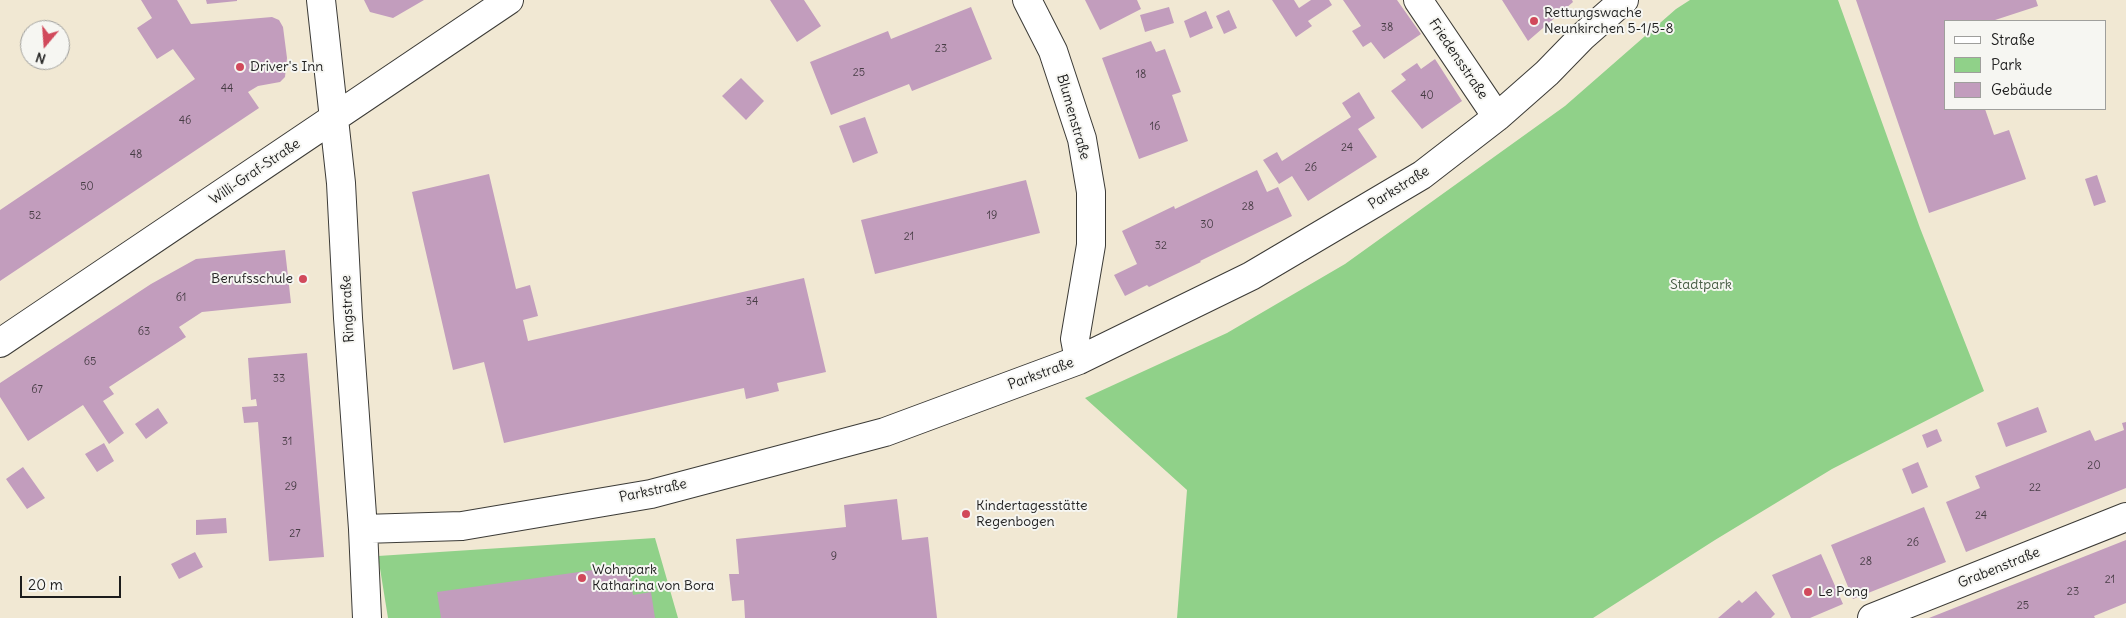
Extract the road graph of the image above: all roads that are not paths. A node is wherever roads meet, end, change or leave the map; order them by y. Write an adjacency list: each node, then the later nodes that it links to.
1 (321, 0): 7 (street, Ringstraße)
2 (509, 0): 7 (street, Willi-Graf-Straße)
3 (1027, 0): 9 (street, Blumenstraße)
4 (1418, 0): 6 (street, Friedensstraße)
5 (1624, 0): 6 (street, Parkstraße)
6 (1497, 117): 9 (street, Parkstraße)
7 (334, 119): 8 (street, Willi-Graf-Straße); 11 (street, Ringstraße)
8 (0, 343)
9 (1079, 360): 11 (street, Parkstraße)
10 (2126, 517): 13 (street, Grabenstraße)
11 (363, 529): 12 (street, Ringstraße)
12 (367, 618)
13 (1872, 618)

